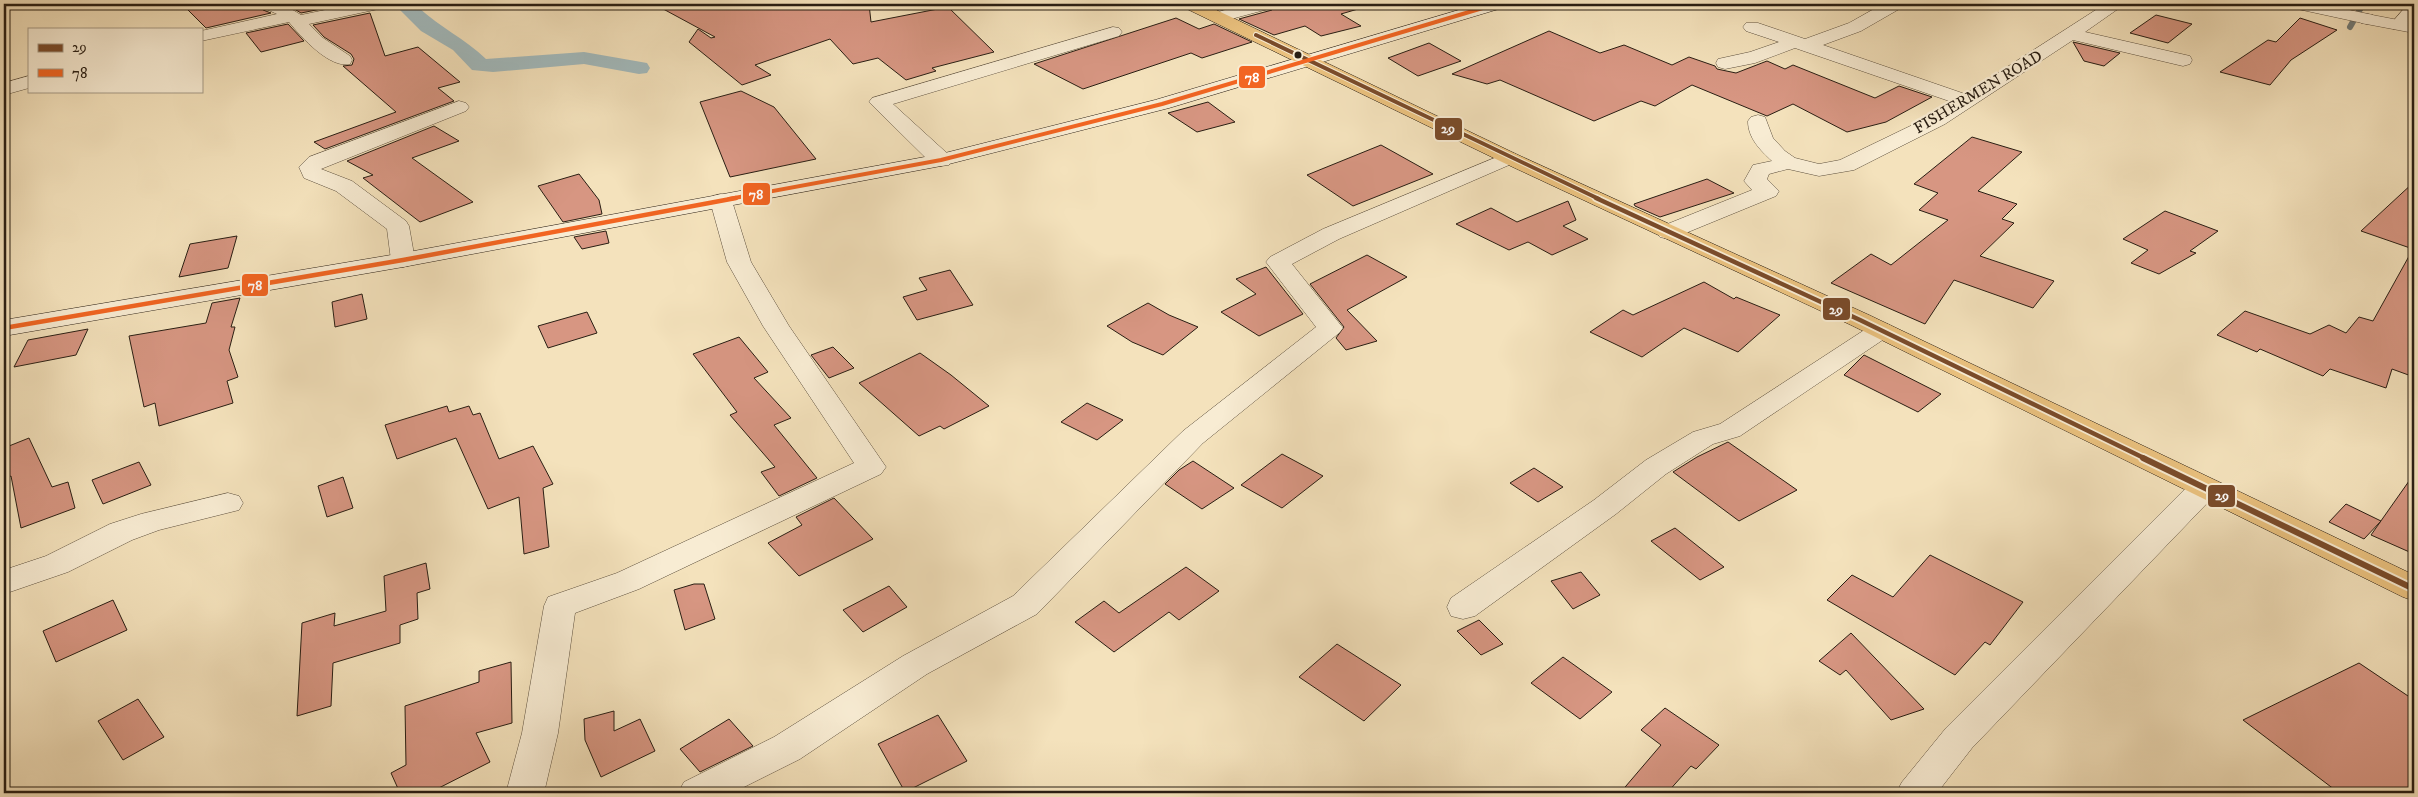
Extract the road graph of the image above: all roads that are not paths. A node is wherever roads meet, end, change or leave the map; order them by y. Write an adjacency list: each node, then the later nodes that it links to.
1 (270, 4): 11 (street)
2 (377, 4): 11 (street)
3 (1191, 4): 10 (main road)
4 (1266, 4): 10 (street)
5 (1496, 4): 19 (street)
6 (1895, 4): 17 (street)
7 (2116, 4): 15 (street, FISHERMEN ROAD)
8 (2299, 4): 12 (street)
9 (2414, 8): 12 (street)
10 (1220, 17): 19 (main road)
11 (295, 19): 16 (street); 18 (street)
12 (2407, 26)
13 (1752, 28): 17 (street)
14 (1113, 32): 28 (street)
15 (2072, 34): 20 (street); 24 (street, FISHERMEN ROAD)
16 (202, 36)
17 (1798, 44): 21 (street); 24 (street)
18 (343, 60)
19 (1308, 60): 27 (main road); 28 (street)
20 (2183, 60)
21 (1725, 63)
22 (28, 82): 23 (street)
23 (4, 89)
24 (1968, 101): 29 (street, FISHERMEN ROAD)
25 (458, 107): 32 (street)
26 (1758, 121): 29 (street)
27 (1509, 158): 31 (main road); 41 (street)
28 (941, 160): 30 (street)
29 (1788, 163): 31 (street, FISHERMEN ROAD)
30 (721, 201): 32 (street); 40 (street)
31 (1668, 232): 34 (main road)
32 (403, 260): 33 (street)
33 (4, 328)
34 (1881, 330): 35 (main road); 39 (street)
35 (2204, 488): 38 (main road); 42 (street)
36 (228, 503): 37 (street)
37 (4, 582)
38 (2414, 589)
39 (1464, 607)
40 (525, 793)
41 (697, 793)
42 (1915, 793)

